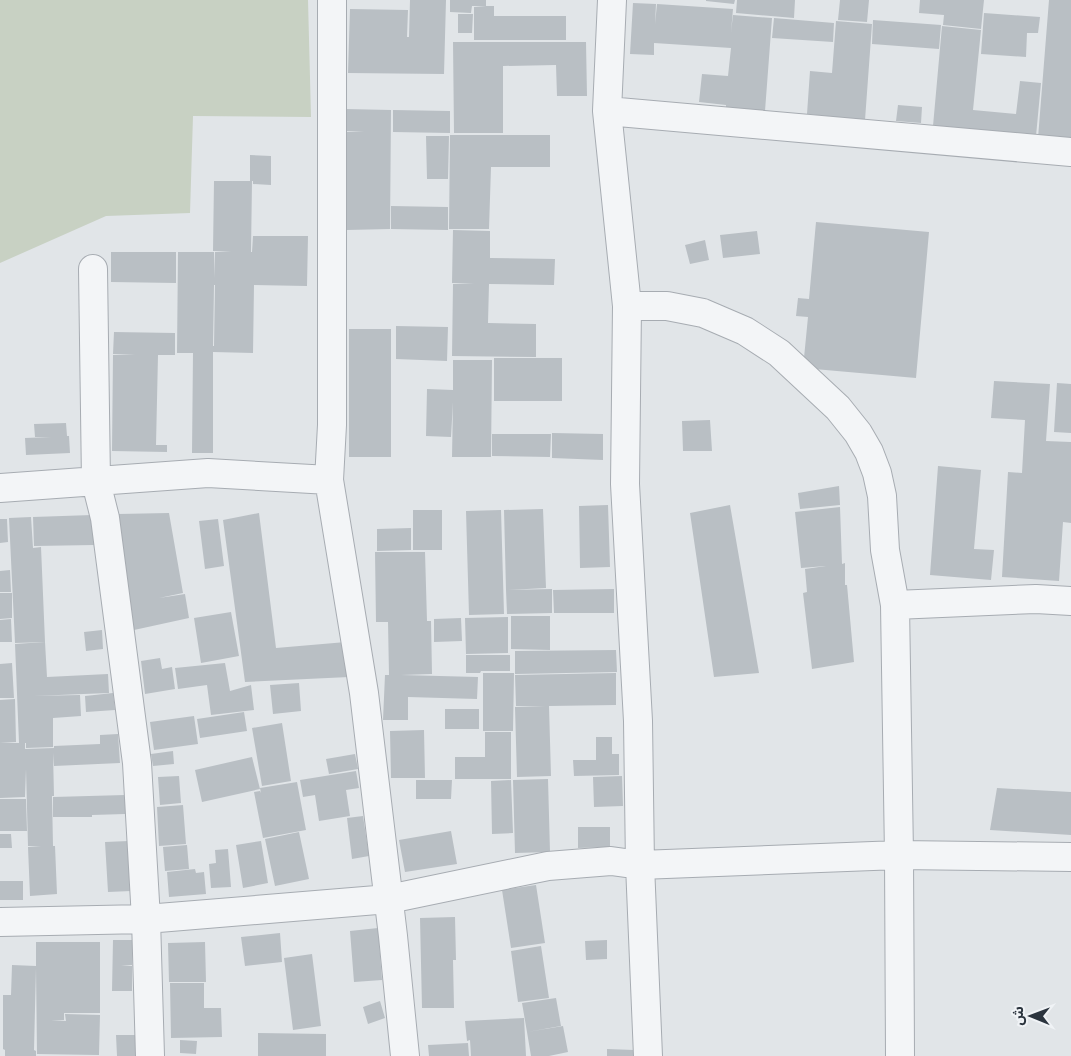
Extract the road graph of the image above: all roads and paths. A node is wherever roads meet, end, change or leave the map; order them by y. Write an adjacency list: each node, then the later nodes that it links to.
1 (332, 0): 7 (street)
2 (612, 0): 3 (street)
3 (607, 111): 4 (street); 6 (street)
4 (1071, 152)
5 (93, 269): 8 (street)
6 (627, 306): 11 (street); 14 (street)
7 (329, 480): 8 (street); 15 (street)
8 (96, 482): 9 (street); 16 (street)
9 (0, 488)
10 (1071, 601): 11 (street)
11 (894, 605): 12 (street)
12 (900, 855): 13 (street); 14 (street); 21 (street)
13 (1071, 857)
14 (640, 865): 15 (street); 20 (street)
15 (388, 898): 16 (street); 19 (street)
16 (146, 919): 17 (street); 18 (street)
17 (0, 922)
18 (150, 1056)
19 (405, 1056)
20 (648, 1056)
21 (900, 1056)

